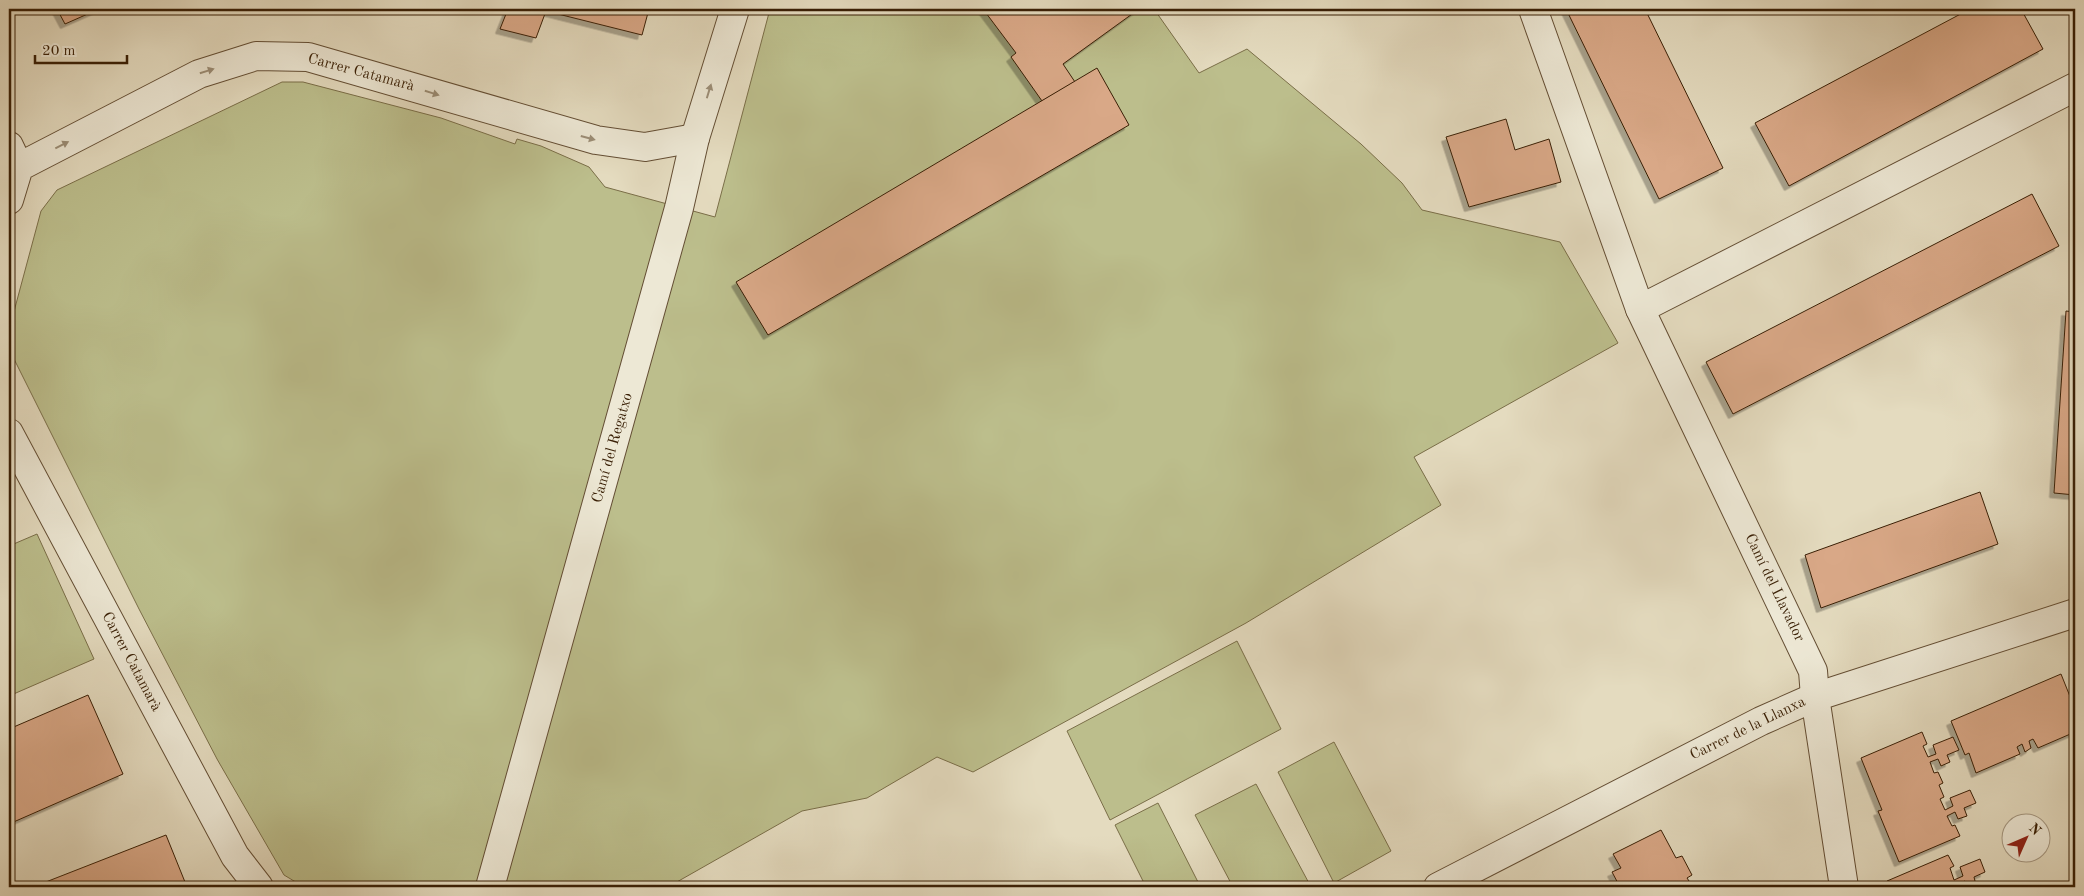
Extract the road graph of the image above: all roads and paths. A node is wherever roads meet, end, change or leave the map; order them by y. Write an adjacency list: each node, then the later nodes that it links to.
1 (735, 9): 4 (street, Camí del Regatxo, one-way to 1)
2 (1533, 9): 7 (street, Camí del Llavador)
3 (2075, 87): 7 (street)
4 (695, 138): 5 (street, Carrer Catamarà, one-way to 4); 12 (street, Camí del Regatxo)
5 (14, 156): 6 (street, Carrer Catamarà)
6 (9, 200)
7 (1640, 308): 10 (street, Camí del Llavador)
8 (9, 433): 11 (street, Carrer Catamarà)
9 (2075, 613): 10 (street, Carrer de la Llanxa)
10 (1815, 697): 13 (street, Carrer de la Llanxa); 14 (street, Camí del Llavador)
11 (259, 887)
12 (490, 887)
13 (1438, 887)
14 (1844, 887)

